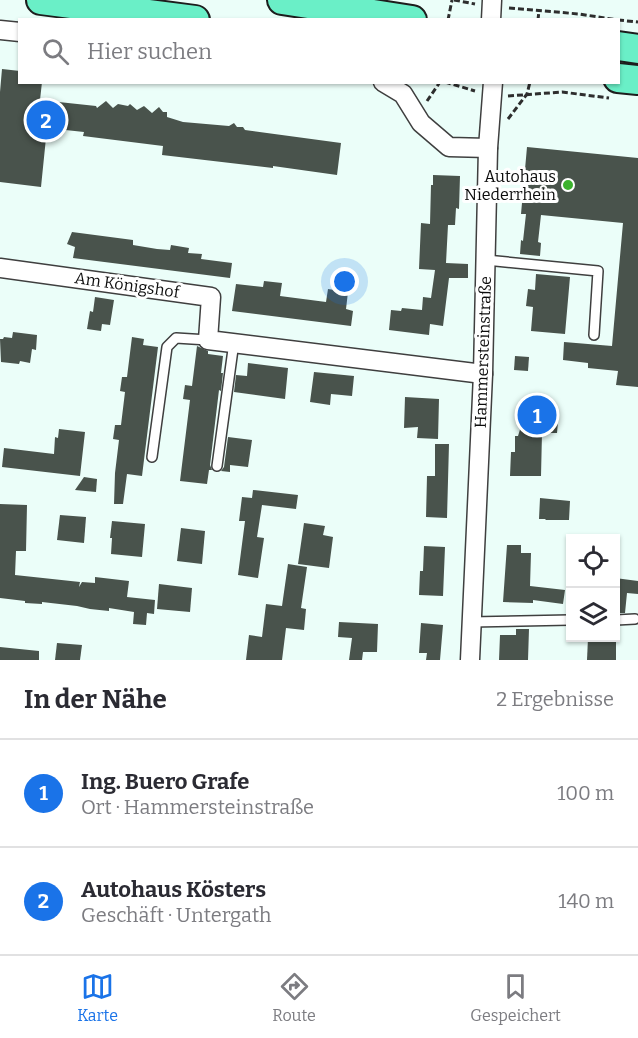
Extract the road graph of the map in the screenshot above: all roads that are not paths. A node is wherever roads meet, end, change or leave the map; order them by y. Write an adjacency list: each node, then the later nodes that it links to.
1 (42, 0): 3 (main road)
2 (282, 0): 4 (main road)
3 (180, 18)
4 (399, 18)
5 (0, 30): 6 (street)
6 (18, 32)
7 (620, 46): 8 (main road)
8 (638, 49)
9 (638, 80): 11 (main road)
10 (386, 84): 13 (street)
11 (617, 88)
12 (492, 89): 13 (street, Hammersteinstraße)
13 (488, 148): 14 (street, Hammersteinstraße)
14 (486, 260): 16 (lane); 19 (street, Hammersteinstraße)
15 (0, 268): 17 (street, Am Königshof)
16 (594, 335)
17 (208, 340): 18 (street); 20 (lane)
18 (234, 342): 19 (street); 21 (lane)
19 (483, 374): 25 (street, Hammersteinstraße)
20 (152, 457)
21 (217, 466)
22 (634, 619): 24 (lane)
23 (566, 620): 25 (lane)
24 (620, 620)
25 (471, 622): 26 (street, Hammersteinstraße)
26 (470, 660)

